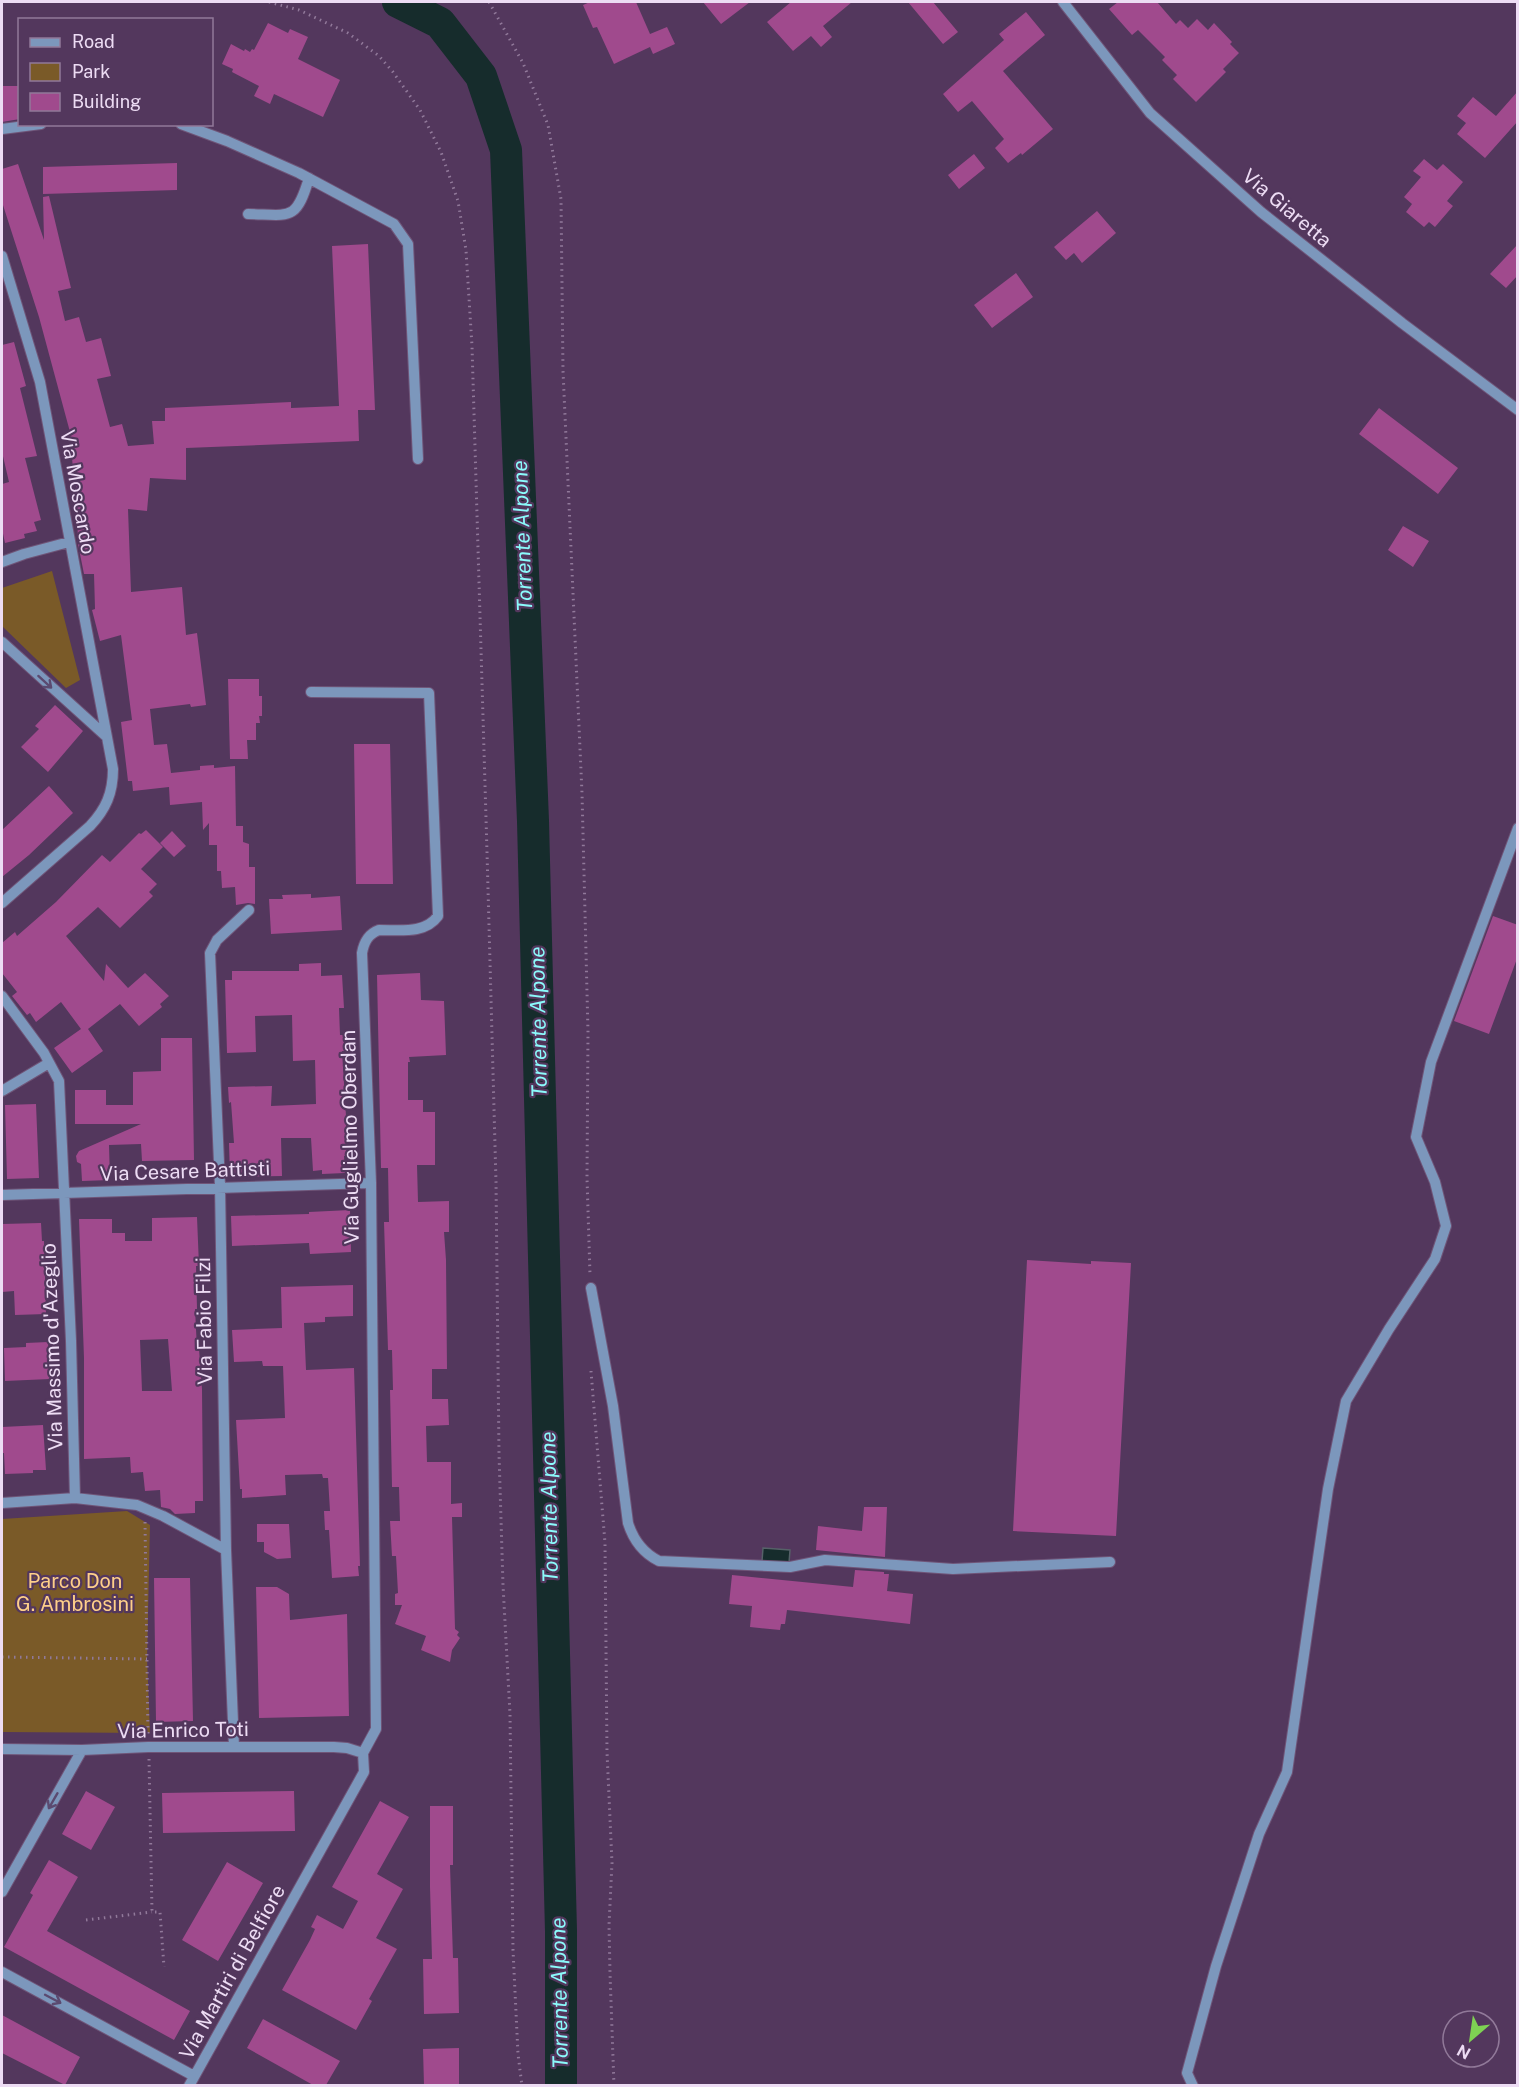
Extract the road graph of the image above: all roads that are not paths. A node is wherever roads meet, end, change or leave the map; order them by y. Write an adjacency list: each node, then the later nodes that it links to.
1 (1063, 2): 8 (street, Via Giaretta)
2 (25, 126): 4 (street)
3 (186, 126): 5 (street)
4 (2, 129)
5 (309, 178): 6 (street); 9 (street)
6 (248, 214)
7 (2, 256): 10 (street, Via Moscardo)
8 (1518, 410)
9 (418, 459)
10 (69, 542): 11 (street); 14 (street, Via Moscardo)
11 (2, 562)
12 (2, 642): 14 (street, one-way to 14)
13 (311, 692): 21 (street, Via Guglielmo Oberdan)
14 (107, 738): 16 (street, Via Moscardo)
15 (1518, 828): 37 (street)
16 (2, 903)
17 (249, 910): 22 (street, Via Fabio Filzi)
18 (2, 996): 19 (street, Via Massimo d'Azeglio)
19 (49, 1063): 20 (street); 23 (street, Via Massimo d'Azeglio)
20 (2, 1091)
21 (370, 1183): 22 (street, Via Cesare Battisti); 33 (street, Via Guglielmo Oberdan)
22 (220, 1186): 23 (street, Via Cesare Battisti); 28 (street, Via Fabio Filzi)
23 (64, 1194): 24 (street, Via Cesare Battisti); 26 (street, Via Massimo d'Azeglio)
24 (2, 1196)
25 (591, 1288): 29 (street)
26 (75, 1498): 27 (street); 28 (street)
27 (2, 1503)
28 (226, 1550): 30 (street, Via Fabio Filzi)
29 (1110, 1562)
30 (234, 1747): 32 (street, Via Enrico Toti); 33 (street, Via Enrico Toti)
31 (2, 1749): 32 (street, Via Enrico Toti)
32 (82, 1750): 34 (street, one-way to 34)
33 (363, 1754): 36 (street, Via Martiri di Belfiore)
34 (2, 1892)
35 (2, 1972): 36 (street, Via Martiri di Belfiore, one-way to 36)
36 (191, 2081)
37 (1193, 2085)

